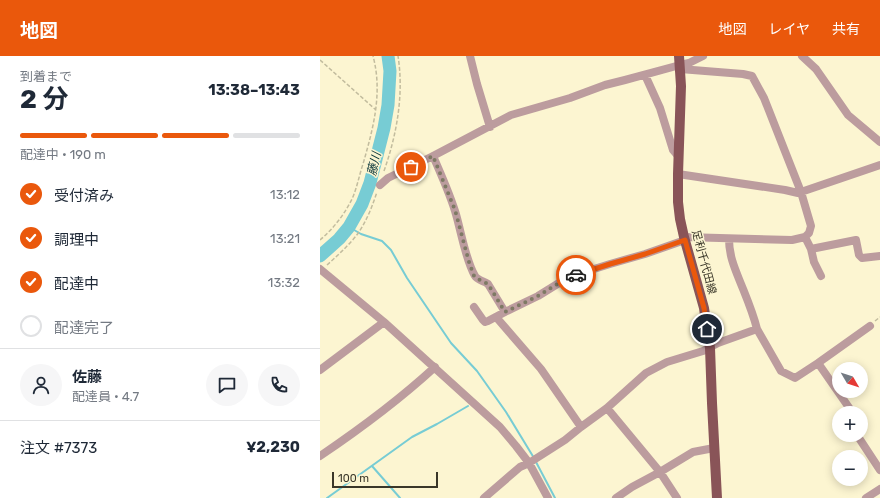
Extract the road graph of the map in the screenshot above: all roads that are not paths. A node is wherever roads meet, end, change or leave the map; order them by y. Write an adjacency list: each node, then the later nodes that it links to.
1 (470, 56): 6 (street)
2 (703, 56): 4 (street)
3 (805, 57): 7 (street)
4 (680, 63): 5 (street); 9 (main road, 足利千代田線); 13 (street)
5 (645, 75): 6 (street); 9 (street)
6 (490, 127): 8 (street)
7 (880, 142)
8 (433, 156): 12 (street); 22 (street)
9 (678, 156): 11 (main road, 足利千代田線)
10 (880, 165): 13 (street)
11 (678, 174): 13 (street); 15 (main road, 足利千代田線)
12 (380, 185)
13 (801, 192): 14 (street)
14 (805, 237): 16 (street); 17 (street)
15 (685, 238): 16 (street); 22 (street); 27 (main road, 足利千代田線)
16 (729, 239): 26 (street)
17 (811, 249): 18 (street); 20 (street)
18 (880, 256)
19 (321, 269): 24 (street)
20 (821, 276)
21 (474, 307): 23 (street)
22 (505, 312): 23 (street)
23 (496, 317): 33 (street)
24 (384, 322): 29 (street); 30 (street)
25 (870, 326): 28 (street)
26 (757, 329): 27 (street); 28 (street)
27 (710, 348): 32 (street); 35 (main road, 足利千代田線)
28 (818, 363): 31 (street)
29 (435, 367): 36 (street); 37 (street)
30 (320, 370)
31 (848, 406)
32 (607, 408): 33 (street); 39 (street)
33 (581, 427): 37 (street)
34 (862, 442): 38 (street)
35 (714, 448): 39 (street); 45 (main road, 足利千代田線)
36 (320, 456)
37 (529, 463): 41 (street); 42 (street)
38 (880, 470)
39 (660, 472): 43 (street); 44 (street)
40 (880, 489): 46 (street)
41 (484, 498)
42 (548, 498)
43 (616, 498)
44 (677, 498)
45 (717, 498)
46 (866, 498)

